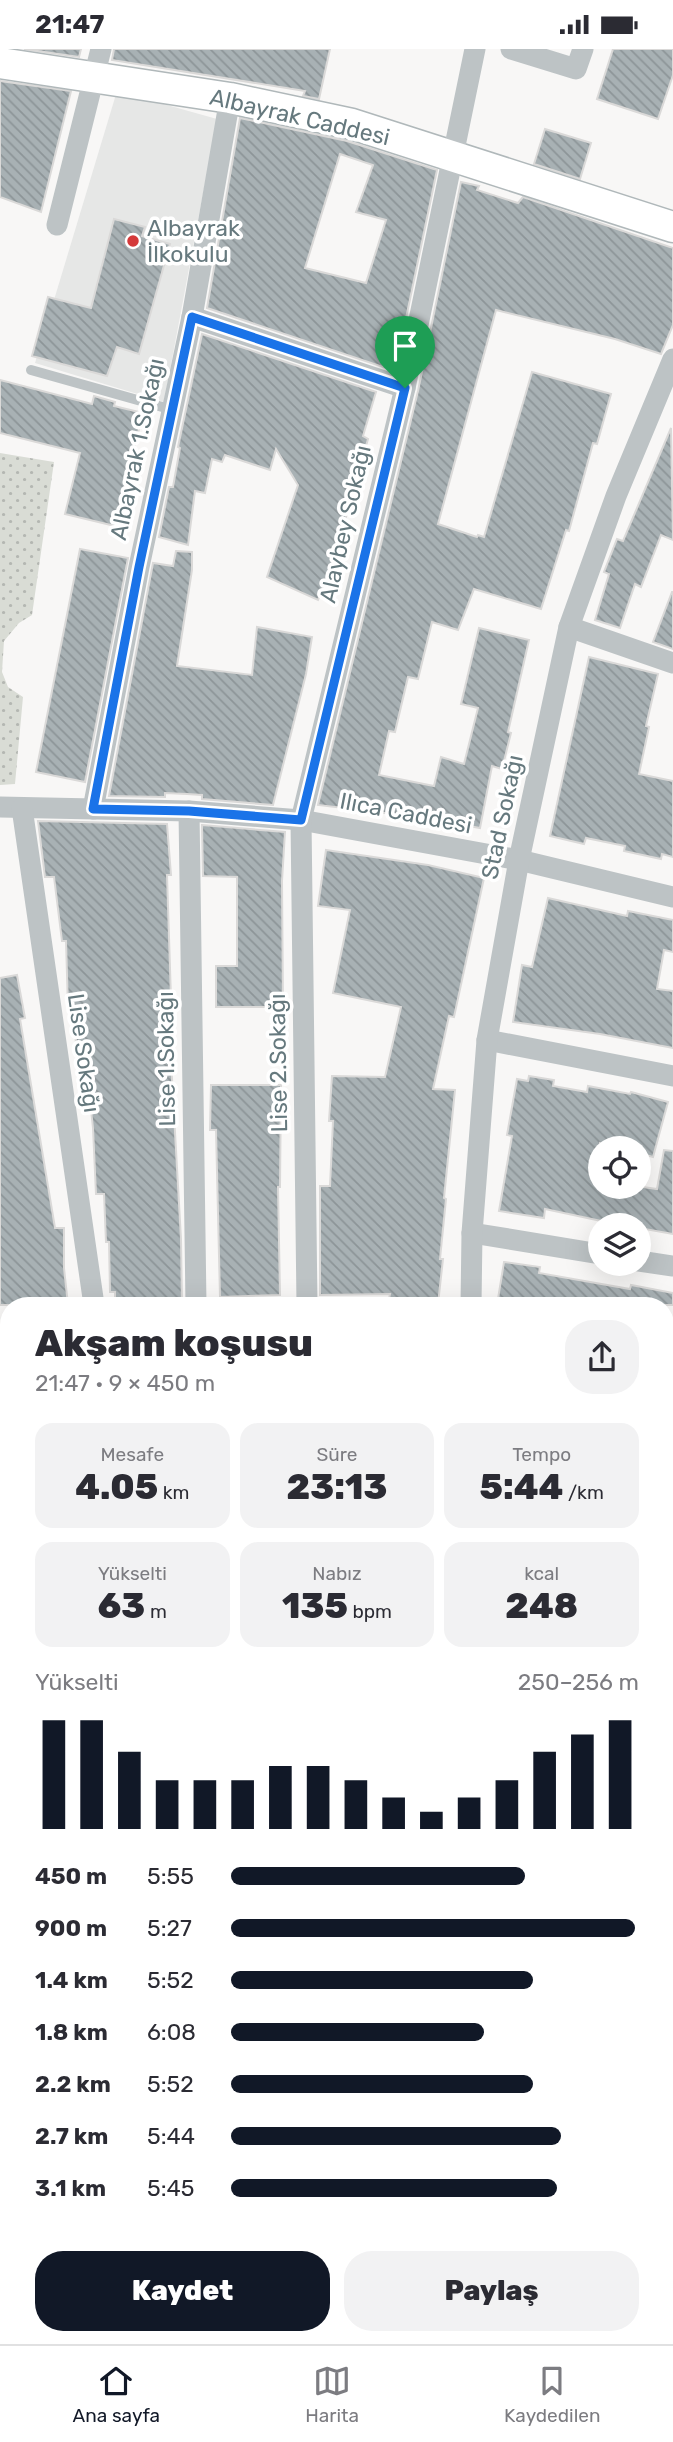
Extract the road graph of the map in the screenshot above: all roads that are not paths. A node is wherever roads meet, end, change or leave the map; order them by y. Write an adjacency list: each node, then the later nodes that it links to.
1 (475, 49): 7 (street, Alaybey Sokağı)
2 (511, 49): 3 (street)
3 (583, 49)
4 (0, 63): 5 (street, Albayrak Caddesi)
5 (99, 63): 6 (street, Albayrak Caddesi); 8 (street)
6 (230, 98): 7 (street, Albayrak Caddesi); 10 (street, Albayrak 1.Sokağı)
7 (453, 157): 9 (street, Albayrak Caddesi); 13 (street, Alaybey Sokağı)
8 (57, 225)
9 (673, 227)
10 (192, 317): 13 (street); 14 (street, Albayrak 1.Sokağı)
11 (673, 359): 15 (street, Stad Sokağı)
12 (31, 370): 14 (lane)
13 (405, 388): 21 (street, Alaybey Sokağı)
14 (173, 409): 19 (street, Albayrak 1.Sokağı)
15 (569, 627): 16 (street); 22 (street, Stad Sokağı)
16 (673, 663)
17 (0, 807): 18 (street, Ilıca Caddesi)
18 (22, 808): 19 (street, Ilıca Caddesi); 30 (street, Lise Sokağı)
19 (93, 809): 20 (street, Ilıca Caddesi)
20 (189, 811): 21 (street, Ilıca Caddesi); 31 (street, Lise 1.Sokağı)
21 (301, 820): 22 (street, Ilıca Caddesi); 32 (street, Lise 2.Sokağı)
22 (519, 860): 23 (street, Ilıca Caddesi); 24 (street, Stad Sokağı)
23 (673, 897)
24 (487, 1040): 25 (street); 26 (street, Stad Sokağı)
25 (673, 1076)
26 (472, 1233): 27 (street); 33 (street, Stad Sokağı)
27 (588, 1252)
28 (651, 1263): 29 (street)
29 (673, 1266)
30 (93, 1297)
31 (196, 1297)
32 (307, 1297)
33 (471, 1297)

